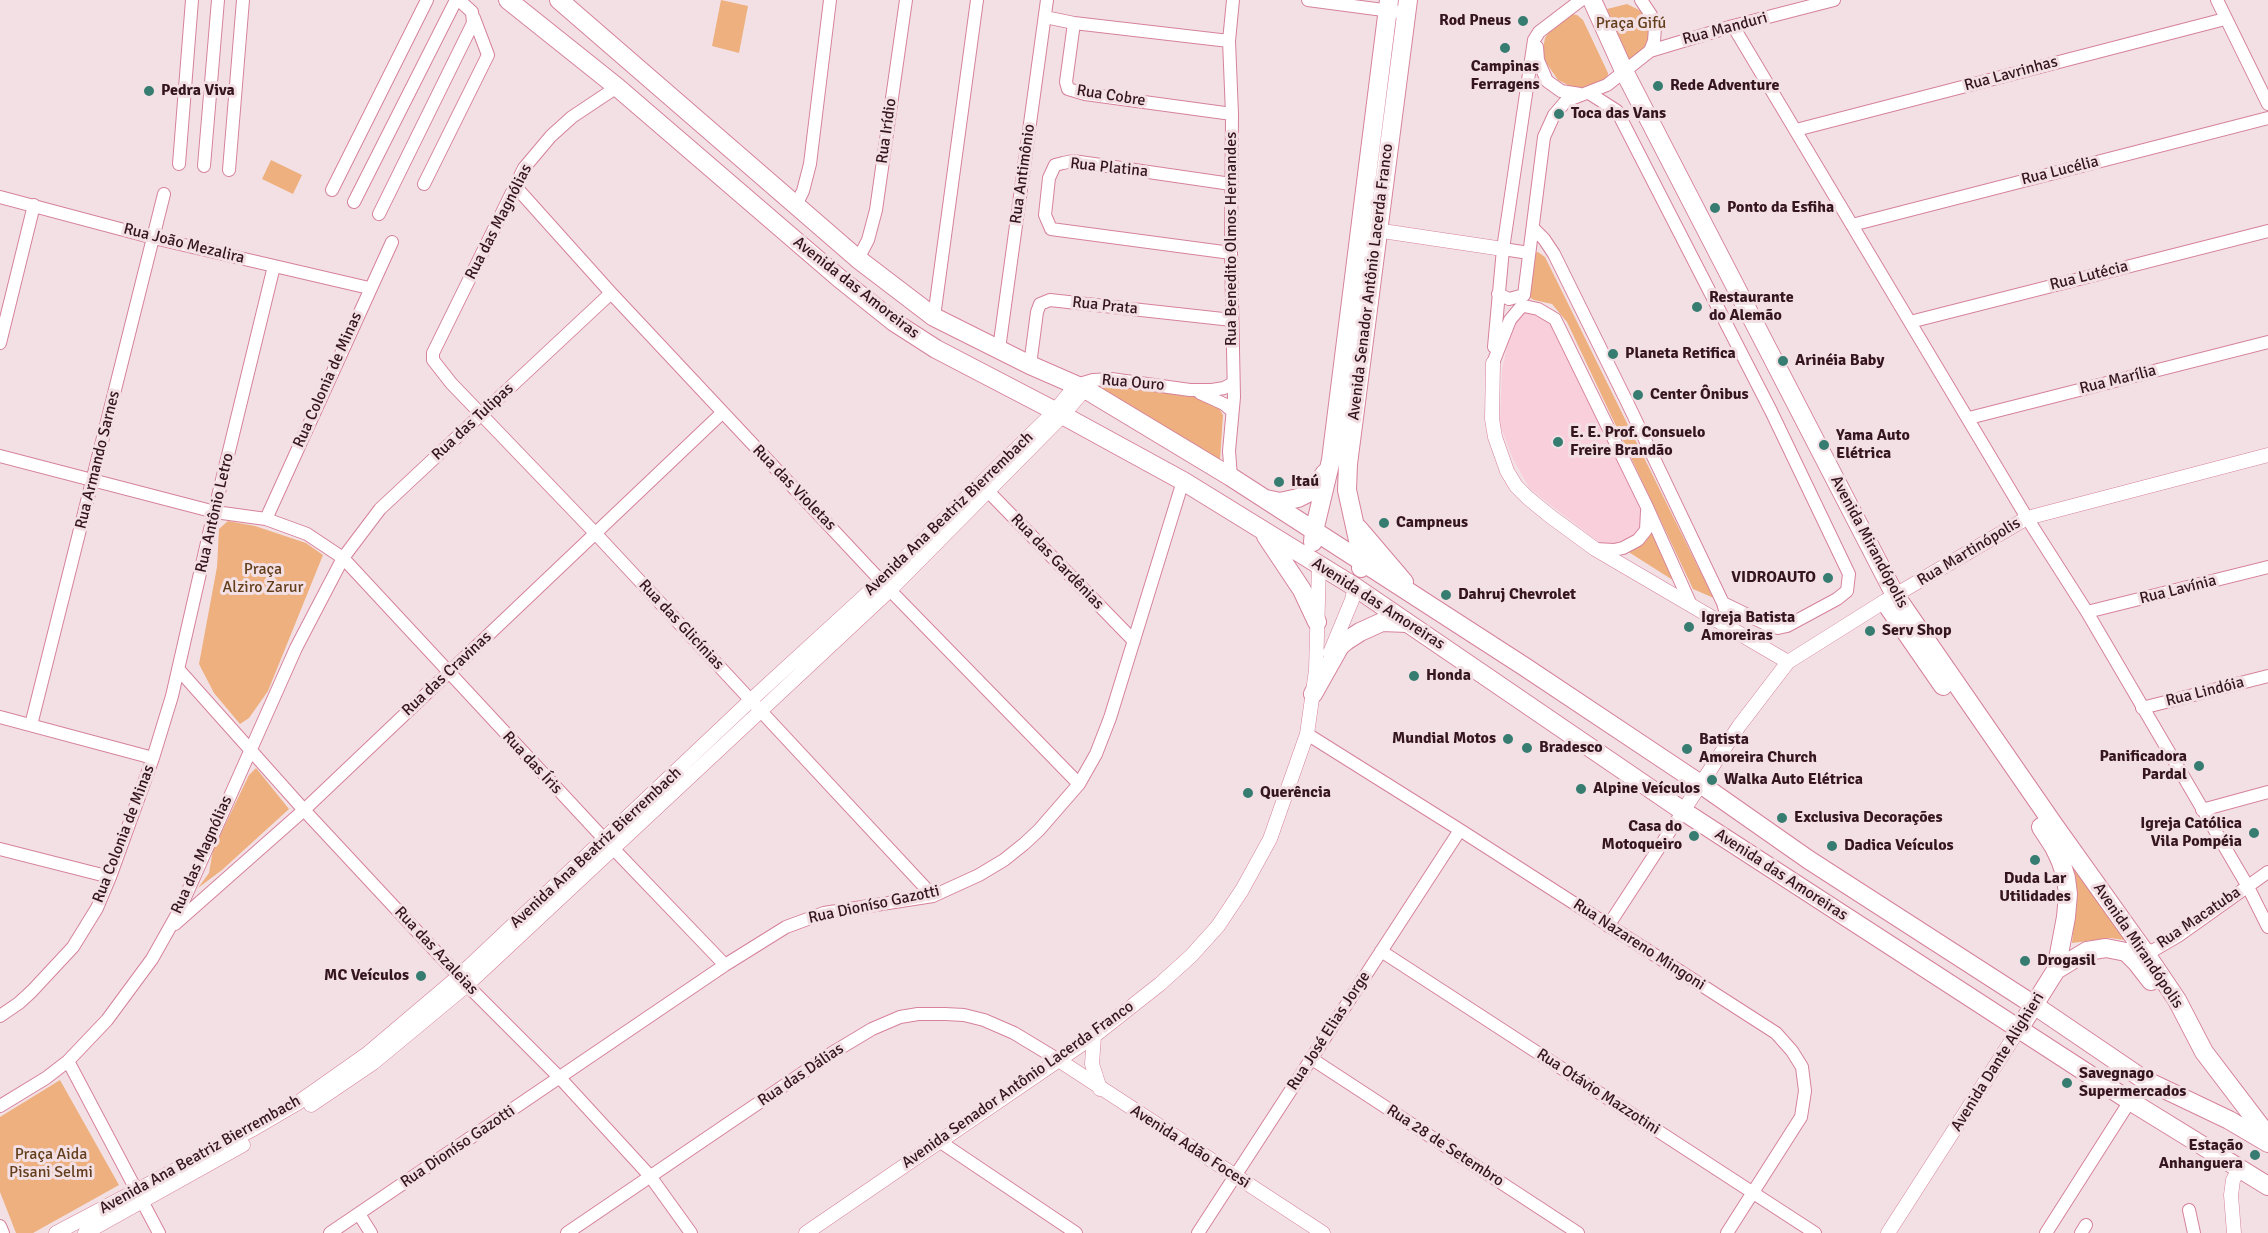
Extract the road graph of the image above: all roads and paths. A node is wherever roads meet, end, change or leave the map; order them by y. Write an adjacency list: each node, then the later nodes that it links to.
1 (192, 0): 35 (street)
2 (218, 0): 36 (street)
3 (243, 0): 37 (street)
4 (427, 0): 41 (street)
5 (458, 0): 21 (street); 44 (street)
6 (508, 0): 29 (main road, Avenida das Amoreiras)
7 (559, 0): 46 (main road, Avenida das Amoreiras)
8 (830, 0): 46 (street)
9 (906, 0): 58 (street, Rua Irídio)
10 (977, 0): 64 (street)
11 (1047, 0): 20 (street, Rua Antimônio)
12 (1233, 0): 26 (street, Rua Benedito Olmos Hernandes)
13 (1308, 0): 18 (street)
14 (1582, 0): 25 (street); 28 (main road, Avenida Mirandópolis)
15 (1641, 0): 27 (street)
16 (1834, 0): 24 (street, Rua Manduri)
17 (2217, 0): 22 (street)
18 (1389, 5): 19 (street); 49 (main road, Avenida Senador Antônio Lacerda Franco)
19 (1407, 6): 51 (main road, Avenida Senador Antônio Lacerda Franco)
20 (1045, 17): 23 (street); 69 (street, Rua Antimônio)
21 (474, 18): 38 (street); 47 (street)
22 (2225, 19): 31 (street); 34 (street, Rua Lavrinhas)
23 (1074, 24): 26 (street); 32 (street, Rua Cobre)
24 (1733, 26): 27 (street, Rua Manduri); 34 (street)
25 (1543, 28): 30 (street, Avenida Mirandópolis); 55 (street)
26 (1229, 41): 32 (street, Rua Benedito Olmos Hernandes)
27 (1650, 51): 28 (street)
28 (1620, 76): 30 (street); 104 (main road, Avenida Mirandópolis)
29 (617, 87): 40 (street, Rua das Magnólias); 78 (main road, Avenida das Amoreiras)
30 (1586, 94): 50 (street); 106 (street, Avenida Mirandópolis)
31 (2268, 104)
32 (1232, 114): 39 (street, Rua Benedito Olmos Hernandes)
33 (2268, 118): 48 (street, Rua Lucélia)
34 (1796, 130): 48 (street)
35 (179, 164)
36 (204, 166)
37 (229, 170)
38 (424, 184)
39 (1231, 184): 56 (street, Rua Benedito Olmos Hernandes); 56 (street, Rua Platina)
40 (515, 186): 61 (street, Rua das Violetas); 70 (street, Rua das Magnólias)
41 (332, 190)
42 (164, 194): 53 (street, Rua Armando Sarnes)
43 (0, 197): 45 (street, Rua João Mezalira)
44 (354, 202)
45 (34, 205): 53 (street, Rua João Mezalira); 68 (street)
46 (796, 206): 58 (main road, Avenida das Amoreiras)
47 (379, 214)
48 (1852, 225): 66 (street)
49 (1359, 228): 51 (street); 83 (main road, Avenida Senador Antônio Lacerda Franco)
50 (1533, 228): 57 (street); 106 (street)
51 (1378, 230): 55 (street); 93 (main road, Avenida Senador Antônio Lacerda Franco)
52 (2268, 231): 66 (street, Rua Lutécia)
53 (154, 238): 59 (street, Rua João Mezalira); 86 (street, Rua Armando Sarnes)
54 (392, 242): 60 (street, Rua Colonia de Minas)
55 (1503, 249): 57 (street); 62 (street)
56 (1231, 253): 65 (street, Rua Benedito Olmos Hernandes)
57 (1528, 253): 63 (street)
58 (858, 259): 64 (main road, Avenida das Amoreiras)
59 (274, 266): 60 (street, Rua João Mezalira); 90 (street, Rua Antônio Letro)
60 (369, 288): 92 (street, Rua Colonia de Minas)
61 (610, 293): 77 (street, Rua das Violetas); 79 (street, Rua das Tulipas)
62 (1498, 294): 63 (street); 71 (street)
63 (1524, 301): 71 (street); 89 (street)
64 (934, 317): 69 (main road, Avenida das Amoreiras)
65 (1232, 320): 72 (street, Rua Prata); 73 (street, Rua Benedito Olmos Hernandes)
66 (1910, 322): 80 (street)
67 (2268, 342): 80 (street, Rua Marília)
68 (0, 343)
69 (999, 349): 72 (main road, Avenida das Amoreiras)
70 (433, 353): 79 (street, Rua das Glicínias)
71 (1493, 363): 97 (street)
72 (1030, 365): 74 (main road, Avenida das Amoreiras)
73 (1233, 383): 75 (street, Rua Ouro); 76 (street, Rua Benedito Olmos Hernandes)
74 (1081, 387): 75 (street, Rua Ouro); 78 (street, Avenida Ana Beatriz Bierrembach); 84 (main road, Avenida das Amoreiras)
75 (1190, 390): 76 (street, Rua Ouro)
76 (1232, 411): 84 (street, Rua Benedito Olmos Hernandes)
77 (722, 413): 96 (street, Rua das Cravinas); 102 (street, Rua das Violetas)
78 (1059, 413): 85 (main road, Avenida das Amoreiras); 87 (street, Avenida Ana Beatriz Bierrembach)
79 (481, 415): 96 (street, Rua das Glicínias); 98 (street, Rua das Tulipas)
80 (1969, 418): 91 (street)
81 (2268, 455): 91 (street, Rua Martinópolis)
82 (0, 456): 86 (street, Rua das Íris)
83 (1331, 460): 88 (main road); 95 (main road, Avenida Senador Antônio Lacerda Franco)
84 (1231, 477): 88 (main road, Avenida das Amoreiras)
85 (1183, 481): 94 (main road, Avenida das Amoreiras); 112 (street, Rua Dioníso Gazotti)
86 (93, 482): 90 (street, Rua das Íris); 121 (street, Rua Armando Sarnes)
87 (984, 488): 102 (street, Avenida Ana Beatriz Bierrembach); 112 (street, Rua das Gardênias)
88 (1265, 499): 95 (main road, Avenida das Amoreiras)
89 (1647, 507): 97 (street); 107 (street)
90 (215, 512): 92 (street, Rua das Íris); 114 (street, Rua Antônio Letro)
91 (2027, 518): 104 (street, Rua Martinópolis); 108 (street)
92 (266, 519): 98 (street, Rua das Íris)
93 (1355, 524): 99 (main road, Avenida Senador Antônio Lacerda Franco); 105 (main road)
94 (1261, 530): 100 (main road, Avenida das Amoreiras); 109 (main road)
95 (1314, 531): 99 (main road, Avenida das Amoreiras); 100 (main road)
96 (596, 534): 115 (street, Rua das Cravinas); 118 (street, Rua das Glicínias)
97 (1595, 549): 107 (street)
98 (342, 558): 115 (street, Rua das Íris); 123 (street, Rua das Magnólias)
99 (1363, 563): 103 (main road); 105 (main road, Avenida das Amoreiras)
100 (1319, 564): 103 (main road, Avenida das Amoreiras); 109 (street, Avenida Senador Antônio Lacerda Franco)
101 (2268, 567): 108 (street, Rua Lavínia)
102 (885, 586): 118 (street, Avenida Ana Beatriz Bierrembach); 126 (street, Rua das Violetas)
103 (1355, 587): 110 (main road, Avenida das Amoreiras); 117 (street, Avenida Senador Antônio Lacerda Franco)
104 (1890, 598): 113 (street, Rua Martinópolis); 142 (main road, Avenida Mirandópolis); 144 (main road, Avenida Mirandópolis)
105 (1419, 599): 125 (main road, Avenida das Amoreiras)
106 (1723, 603): 111 (street)
107 (1691, 605): 111 (street)
108 (2087, 612): 119 (street)
109 (1317, 622): 117 (street, Avenida Senador Antônio Lacerda Franco)
110 (1407, 623): 117 (main road); 130 (main road, Avenida das Amoreiras)
111 (1730, 628): 113 (street)
112 (1134, 641): 126 (street, Rua Dioníso Gazotti)
113 (1788, 662): 125 (street, Rua Martinópolis)
114 (179, 670): 123 (street, Rua das Azaleias); 124 (street, Rua Antônio Letro)
115 (448, 672): 128 (street, Rua das Cravinas); 132 (street, Rua das Íris)
116 (2268, 676): 119 (street, Rua Lindóia)
117 (1313, 694): 122 (street, Avenida Senador Antônio Lacerda Franco)
118 (756, 705): 132 (street, Avenida Ana Beatriz Bierrembach); 137 (street, Rua das Glicínias)
119 (2142, 708): 129 (street)
120 (0, 717): 121 (street)
121 (31, 725): 124 (street)
122 (1307, 734): 131 (street, Rua Nazareno Mingoni); 149 (street, Avenida Senador Antônio Lacerda Franco)
123 (250, 749): 128 (street, Rua das Azaleias); 140 (street, Rua das Magnólias)
124 (153, 758): 135 (street, Rua Colonia de Minas)
125 (1699, 783): 130 (street, Rua Martinópolis); 146 (main road, Avenida das Amoreiras)
126 (1079, 784): 137 (street, Rua Dioníso Gazotti)
127 (2268, 792): 129 (street)
128 (303, 810): 140 (street, Rua das Cravinas); 145 (street, Rua das Azaleias)
129 (2202, 810): 136 (street)
130 (1683, 811): 138 (street, Rua Martinópolis); 148 (main road, Avenida das Amoreiras)
131 (1460, 830): 138 (street, Rua Nazareno Mingoni); 141 (street, Rua José Elias Jorge)
132 (609, 844): 143 (street, Rua das Íris); 145 (street, Avenida Ana Beatriz Bierrembach)
133 (0, 849): 135 (street)
134 (2268, 872): 136 (street, Rua Macatuba)
135 (110, 877): 147 (street, Rua Colonia de Minas)
136 (2247, 885): 139 (street); 142 (street, Rua Macatuba)
137 (933, 896): 143 (street, Rua Dioníso Gazotti)
138 (1608, 926): 165 (street, Rua Nazareno Mingoni)
139 (2268, 927)
140 (168, 931): 152 (street, Rua das Magnólias)
141 (1381, 951): 151 (street, Rua José Elias Jorge); 165 (street, Rua Otávio Mazzotini)
142 (2135, 951): 144 (main road, Avenida Dante Alighieri); 157 (main road, Avenida Mirandópolis)
143 (725, 965): 153 (street, Rua Dioníso Gazotti)
144 (2056, 970): 146 (main road, Avenida Dante Alighieri)
145 (463, 981): 153 (street, Rua das Azaleias); 166 (street, Avenida Ana Beatriz Bierrembach)
146 (2034, 1005): 148 (main road, Avenida Dante Alighieri); 160 (main road, Avenida das Amoreiras)
147 (0, 1016)
148 (2019, 1029): 155 (main road, Avenida das Amoreiras); 185 (street, Avenida Dante Alighieri)
149 (1094, 1036): 150 (street, Avenida Senador Antônio Lacerda Franco); 154 (street)
150 (1057, 1059): 154 (street, Avenida Adão Focesi); 159 (street, Avenida Senador Antônio Lacerda Franco); 162 (street, Rua das Dálias)
151 (1312, 1059): 163 (street, Rua José Elias Jorge); 182 (street, Rua 28 de Setembro)
152 (68, 1061): 156 (street, Rua das Magnólias); 166 (street)
153 (560, 1078): 162 (street, Rua das Azaleias); 168 (street, Rua Dioníso Gazotti)
154 (1100, 1089): 163 (street, Avenida Adão Focesi)
155 (2130, 1101): 161 (main road, Avenida das Amoreiras); 186 (street)
156 (0, 1106)
157 (2260, 1114): 158 (main road, Avenida Mirandópolis)
158 (2268, 1136)
159 (939, 1141): 178 (street, Avenida Senador Antônio Lacerda Franco); 179 (street)
160 (2268, 1143)
161 (2239, 1169): 164 (main road, Avenida das Amoreiras); 188 (street)
162 (650, 1176): 176 (street, Rua das Dálias); 177 (street, Rua das Azaleias)
163 (1234, 1176): 180 (street, Rua José Elias Jorge); 181 (street, Avenida Adão Focesi)
164 (2268, 1185)
165 (1754, 1193): 183 (street, Rua Nazareno Mingoni); 184 (street, Rua Otávio Mazzotini)
166 (139, 1197): 171 (street, Avenida Ana Beatriz Bierrembach); 172 (street, Avenida Ana Beatriz Bierrembach); 173 (street)
167 (2189, 1210): 187 (street)
168 (358, 1214): 174 (street, Rua Dioníso Gazotti); 175 (street)
169 (0, 1226): 170 (street)
170 (3, 1233)
171 (56, 1233)
172 (85, 1233)
173 (159, 1233)
174 (330, 1233)
175 (371, 1233)
176 (567, 1233)
177 (691, 1233)
178 (807, 1233)
179 (1076, 1233)
180 (1198, 1233)
181 (1323, 1233)
182 (1578, 1233)
183 (1727, 1233)
184 (1815, 1233)
185 (1887, 1233)
186 (2046, 1233)
187 (2194, 1233)
188 (2234, 1233)

